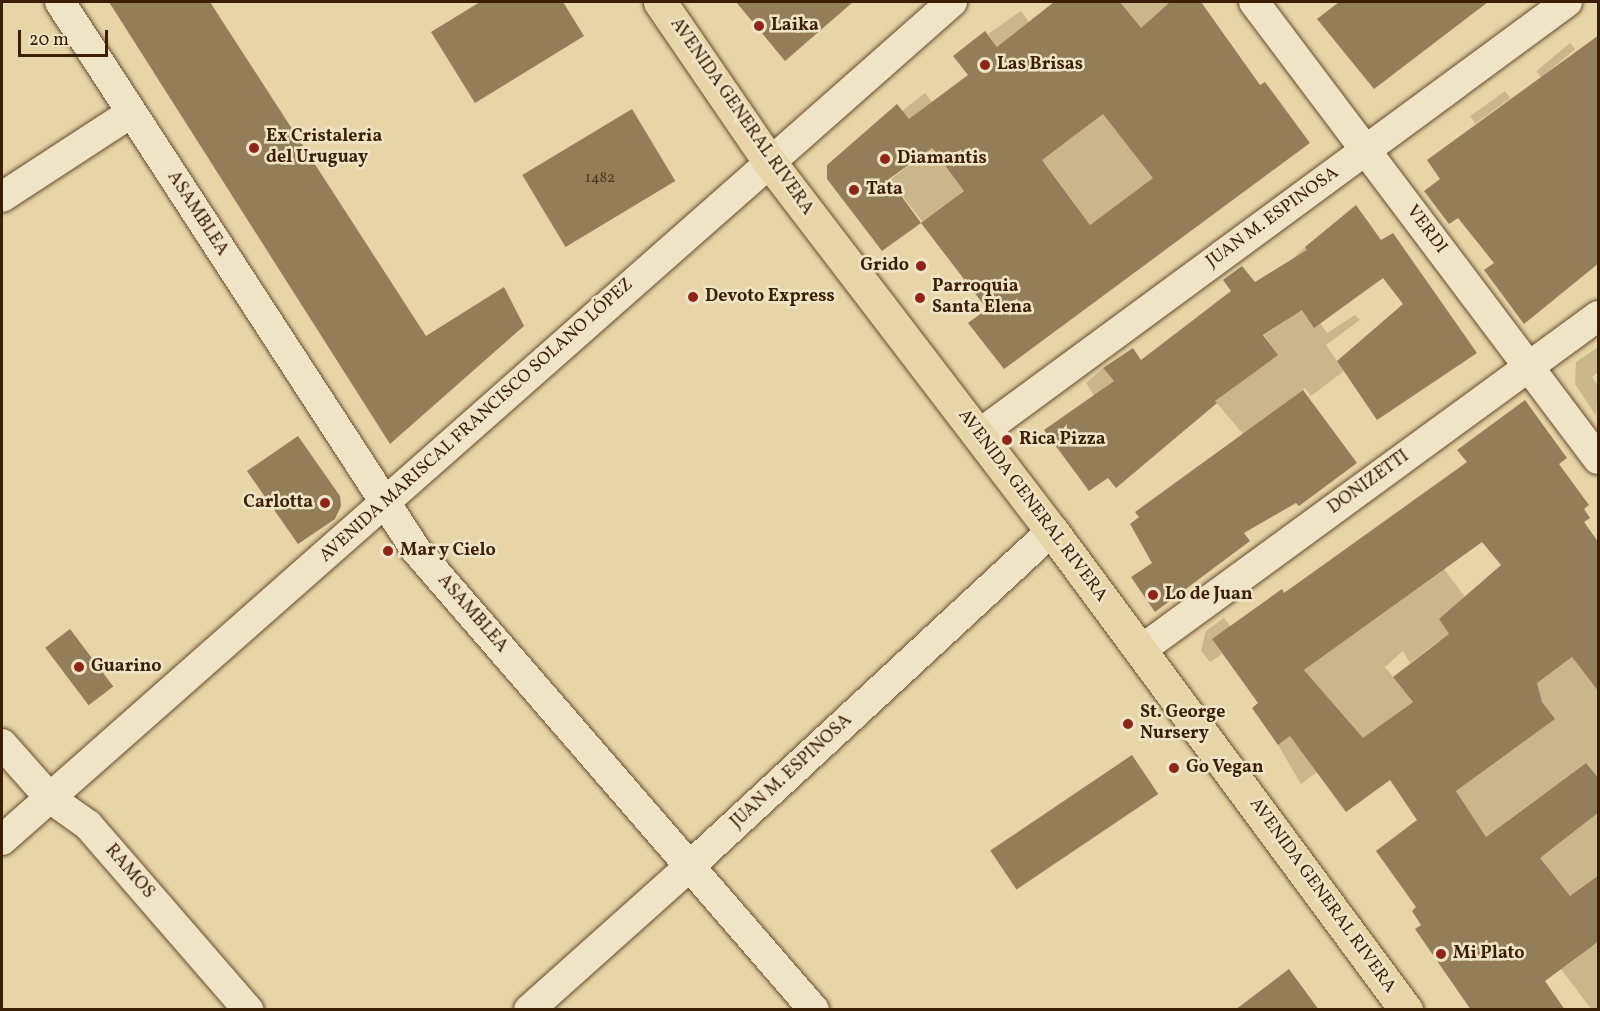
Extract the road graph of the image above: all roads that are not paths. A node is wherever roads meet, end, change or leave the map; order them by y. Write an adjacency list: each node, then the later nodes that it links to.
1 (60, 2): 6 (street, ASAMBLEA)
2 (660, 2): 8 (main road, AVENIDA GENERAL RIVERA)
3 (952, 2): 8 (street, AVENIDA MARISCAL FRANCISCO SOLANO LÓPEZ)
4 (1254, 2): 7 (street, VERDI)
5 (1567, 2): 7 (street, JUAN M. ESPINOSA)
6 (131, 113): 9 (street); 14 (street, ASAMBLEA)
7 (1366, 150): 11 (street, VERDI); 12 (street, JUAN M. ESPINOSA)
8 (768, 160): 12 (main road, AVENIDA GENERAL RIVERA); 14 (street, AVENIDA MARISCAL FRANCISCO SOLANO LÓPEZ)
9 (2, 197)
10 (1599, 316): 11 (street, DONIZETTI)
11 (1528, 366): 13 (street, VERDI); 16 (street, DONIZETTI)
12 (978, 435): 15 (main road, AVENIDA GENERAL RIVERA)
13 (1599, 459)
14 (385, 503): 18 (street, AVENIDA MARISCAL FRANCISCO SOLANO LÓPEZ); 20 (street, ASAMBLEA)
15 (1052, 531): 16 (main road, AVENIDA GENERAL RIVERA); 20 (street, JUAN M. ESPINOSA)
16 (1140, 650): 24 (main road, AVENIDA GENERAL RIVERA)
17 (2, 744): 18 (street, RAMOS)
18 (50, 798): 19 (street, AVENIDA MARISCAL FRANCISCO SOLANO LÓPEZ); 21 (street, RAMOS)
19 (2, 840)
20 (690, 866): 22 (street, JUAN M. ESPINOSA); 23 (street, ASAMBLEA)
21 (248, 1010)
22 (529, 1010)
23 (814, 1010)
24 (1406, 1010)

